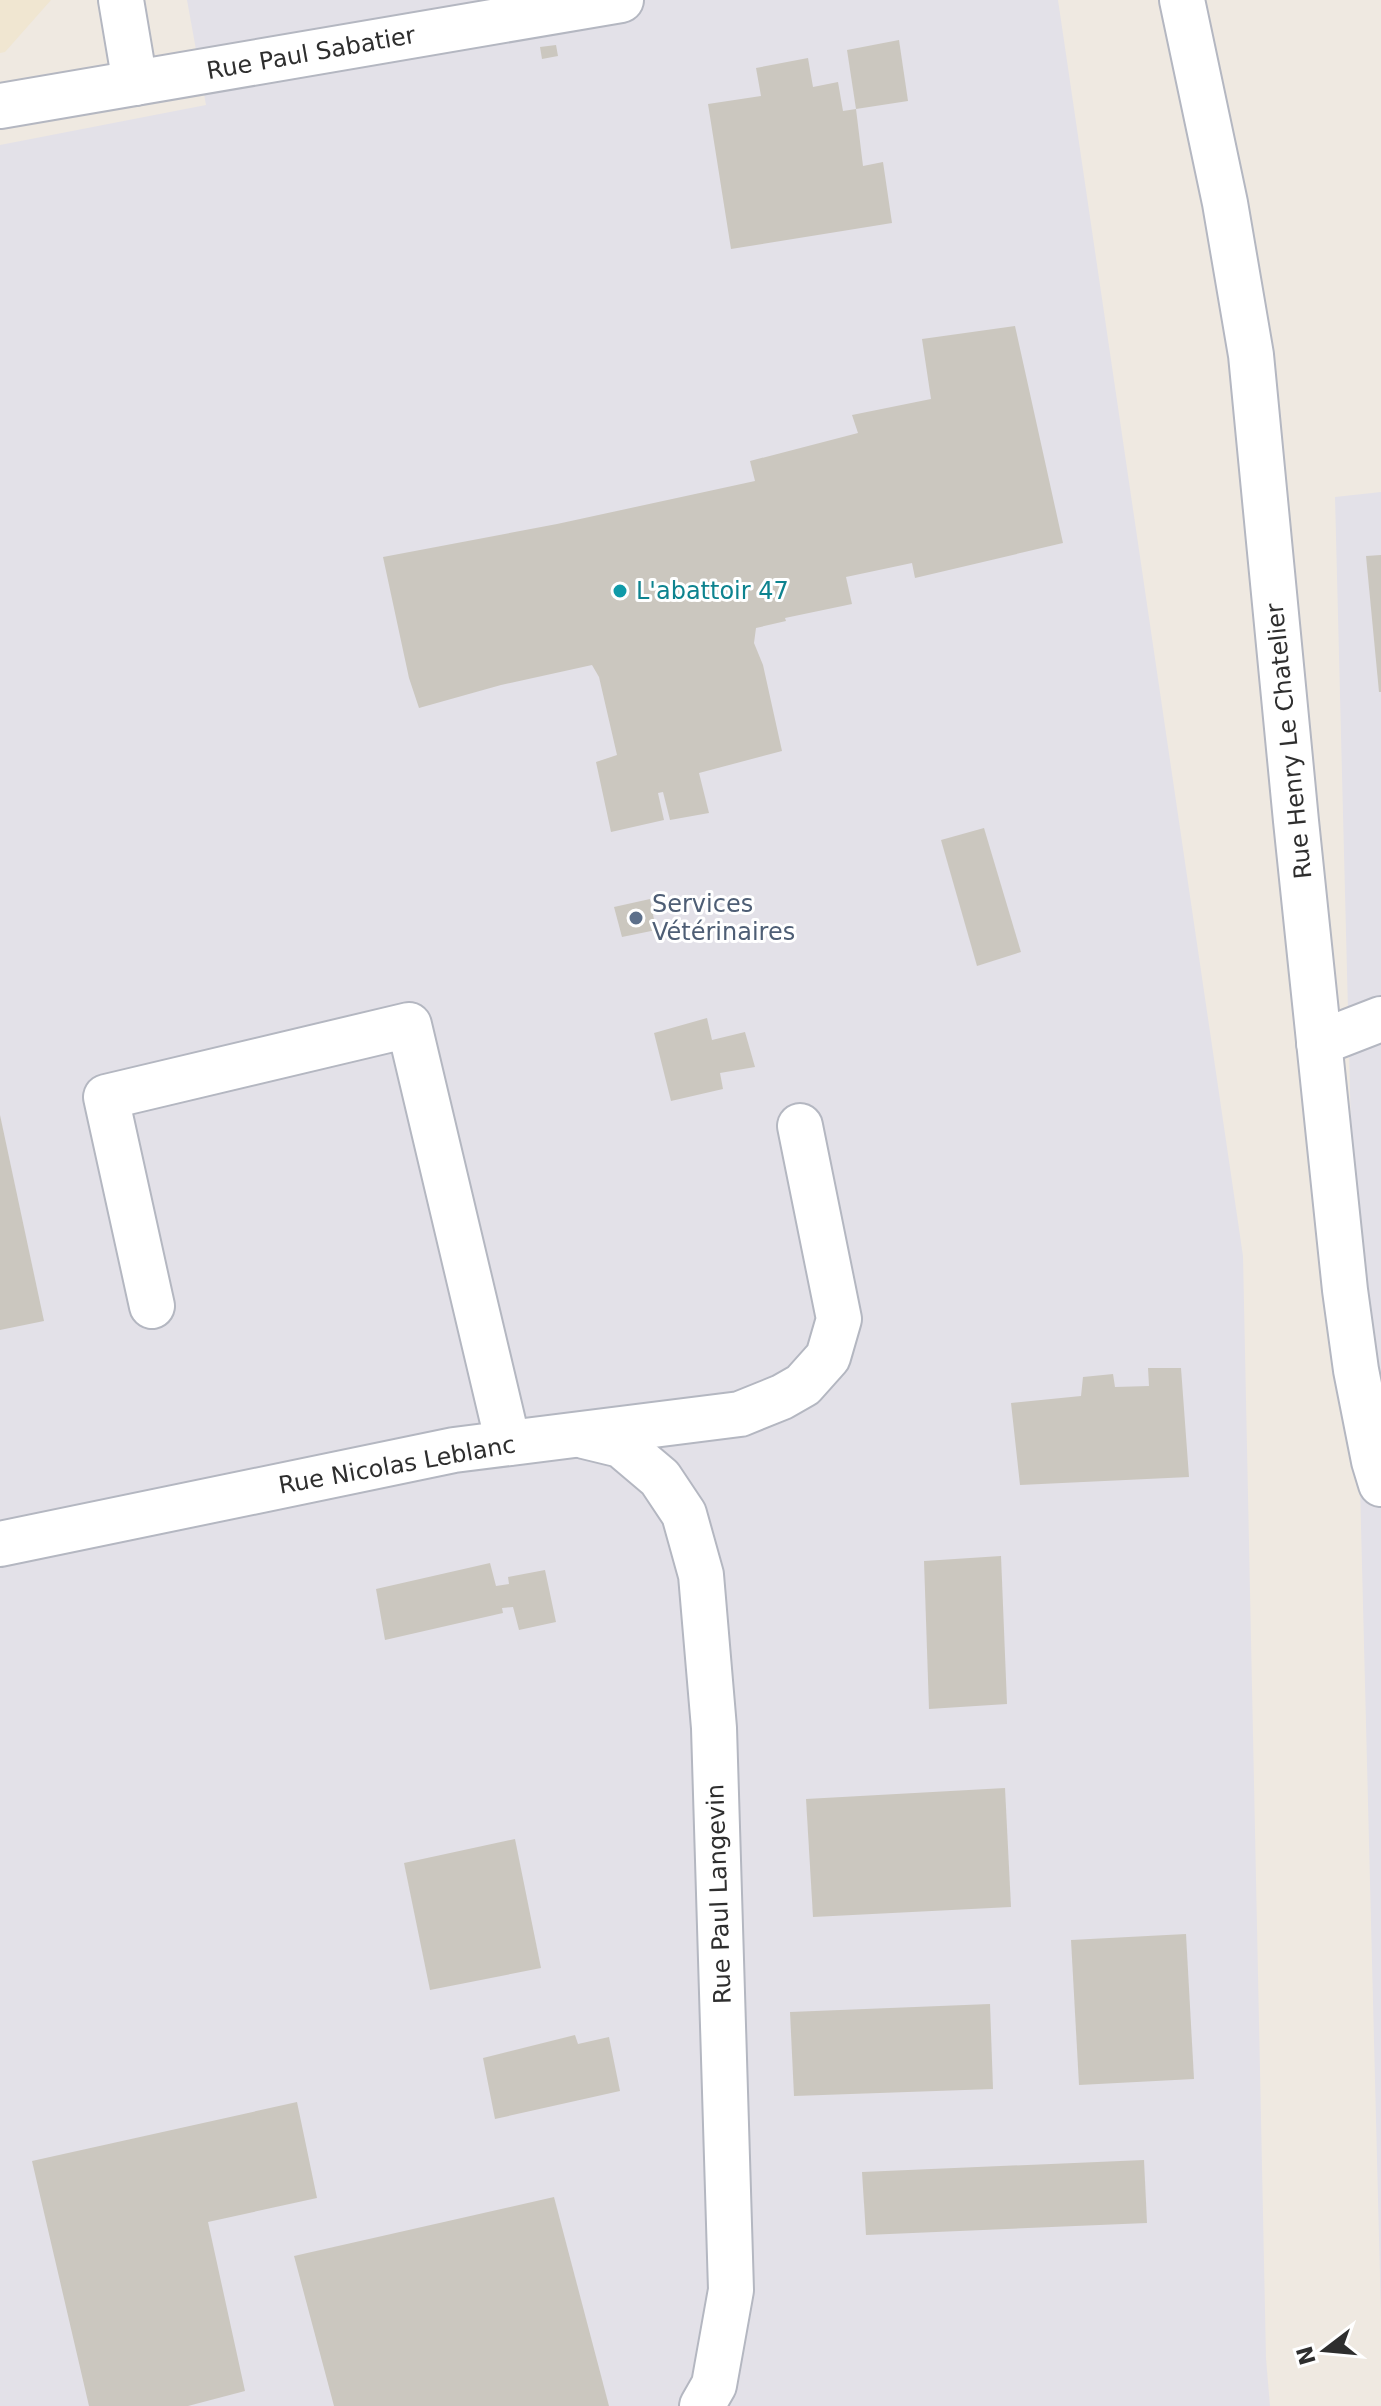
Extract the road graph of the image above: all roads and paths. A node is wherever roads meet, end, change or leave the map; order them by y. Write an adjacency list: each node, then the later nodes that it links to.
1 (121, 0): 4 (street)
2 (621, 0): 4 (street, Rue Paul Sabatier)
3 (1182, 0): 7 (street, Rue Henry Le Chatelier)
4 (135, 83): 5 (street, Rue Paul Sabatier)
5 (0, 106)
6 (1381, 1019): 7 (street)
7 (1319, 1043): 10 (street, Rue Henry Le Chatelier)
8 (800, 1126): 11 (street, Rue Nicolas Leblanc)
9 (152, 1306): 12 (street)
10 (1369, 1367): 13 (street, Rue Henry Le Chatelier)
11 (582, 1435): 12 (street, Rue Nicolas Leblanc); 15 (street, Rue Paul Langevin)
12 (508, 1443): 14 (street, Rue Nicolas Leblanc)
13 (1381, 1484)
14 (0, 1544)
15 (702, 2406)

